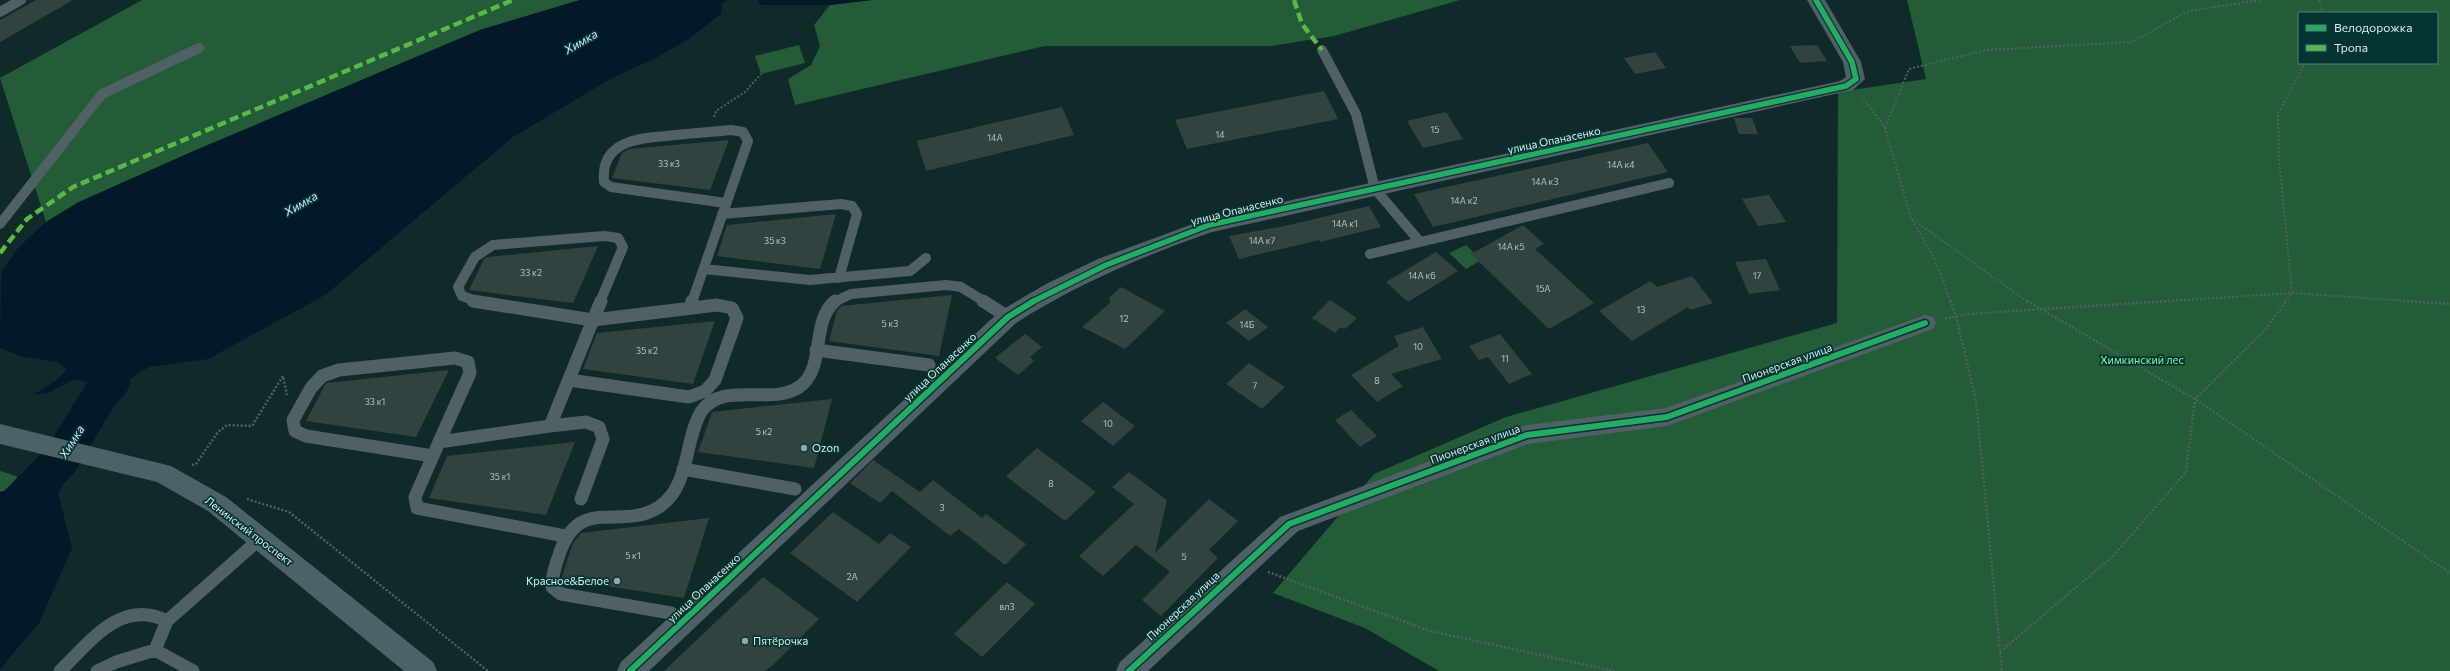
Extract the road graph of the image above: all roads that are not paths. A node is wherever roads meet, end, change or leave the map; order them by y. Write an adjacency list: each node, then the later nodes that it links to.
1 (20, 0): 3 (lane)
2 (1816, 0): 7 (street, улица Опанасенко)
3 (0, 12)
4 (199, 48): 10 (lane)
5 (1322, 50): 7 (lane)
6 (1669, 182): 11 (lane)
7 (1375, 189): 11 (lane); 17 (street, улица Опанасенко)
8 (726, 203): 8 (lane); 9 (lane)
9 (722, 214): 14 (lane); 15 (lane)
10 (0, 224)
11 (1420, 242): 12 (lane)
12 (1370, 254)
13 (926, 258): 15 (lane)
14 (704, 269): 15 (lane); 16 (lane)
15 (839, 278)
16 (690, 308): 18 (lane); 22 (lane)
17 (1008, 317): 20 (lane); 33 (street, улица Опанасенко)
18 (593, 320): 18 (lane); 22 (lane)
19 (1925, 324): 35 (street, Пионерская улица)
20 (816, 350): 21 (lane); 27 (lane)
21 (929, 365)
22 (569, 380): 23 (lane)
23 (550, 426): 25 (lane); 29 (lane)
24 (0, 434): 31 (main road, Ленинский проспект)
25 (439, 442): 26 (lane); 26 (lane)
26 (433, 456): 30 (lane)
27 (682, 469): 28 (lane); 30 (lane)
28 (795, 489)
29 (580, 499)
30 (566, 536): 33 (lane)
31 (261, 538): 32 (lane); 39 (main road, Ленинский проспект)
32 (167, 620): 34 (lane); 36 (lane)
33 (684, 621): 40 (street, улица Опанасенко)
34 (155, 650): 37 (lane); 38 (lane)
35 (1135, 669)
36 (60, 671)
37 (97, 671)
38 (192, 671)
39 (424, 671)
40 (630, 671)

